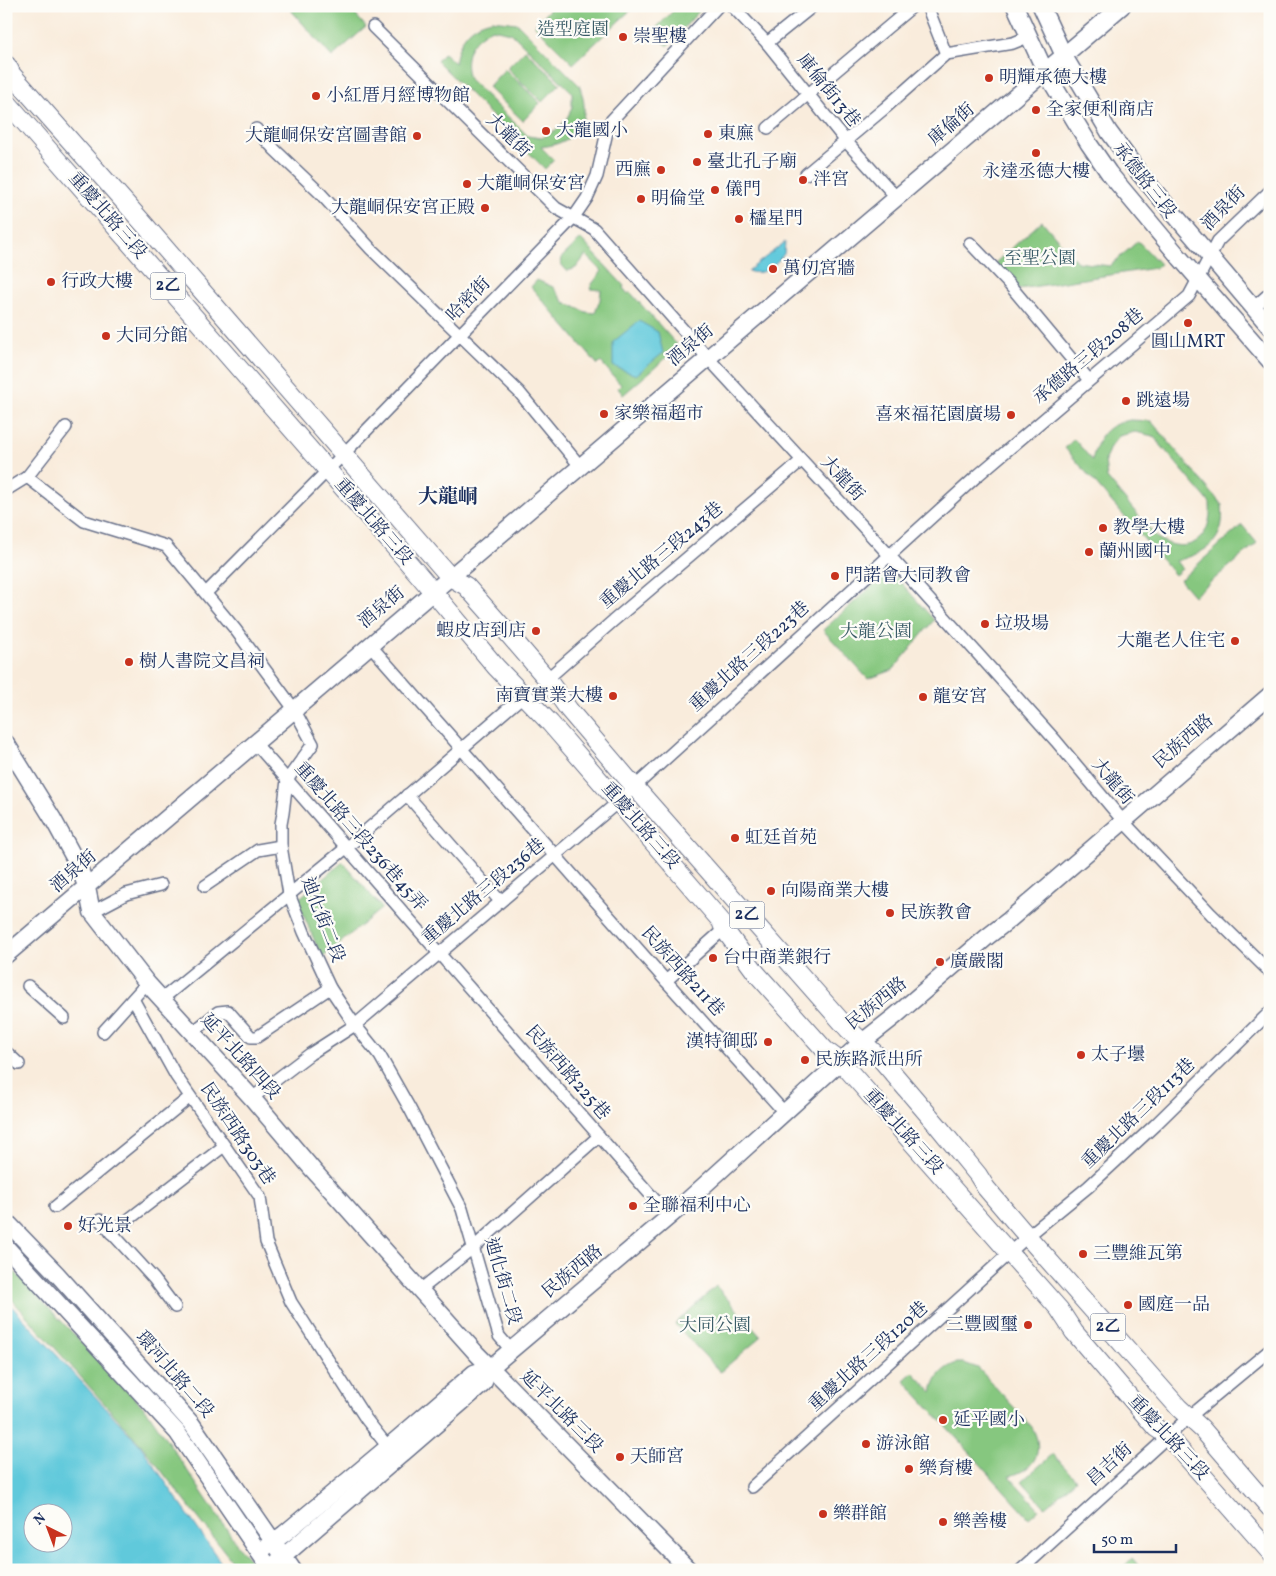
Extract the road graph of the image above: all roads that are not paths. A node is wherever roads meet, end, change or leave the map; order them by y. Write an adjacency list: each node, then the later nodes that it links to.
1 (718, 6): 24 (street, 哈密街)
2 (732, 6): 11 (street, 庫倫街13巷)
3 (813, 6): 11 (street)
4 (913, 6): 16 (street)
5 (927, 6): 12 (street)
6 (1015, 6): 10 (street, 承德路三段)
7 (1041, 6): 13 (street, 承德路三段)
8 (1122, 6): 13 (street, 庫倫街)
9 (373, 27): 24 (street, 大龍街)
10 (1028, 37): 12 (street); 15 (street, 承德路三段)
11 (767, 43): 16 (street, 庫倫街13巷)
12 (946, 54): 20 (street)
13 (1064, 56): 15 (street, 庫倫街); 26 (street, 承德路三段)
14 (7, 68): 37 (main road, 重慶北路三段 / 2乙)
15 (1045, 71): 23 (street, 庫倫街); 28 (street, 承德路三段)
16 (807, 94): 19 (street); 20 (street, 庫倫街13巷)
17 (6, 101): 40 (main road, 重慶北路三段 / 2乙)
18 (256, 128): 32 (street)
19 (768, 128)
20 (845, 140): 21 (street); 23 (street, 庫倫街13巷)
21 (806, 174)
22 (1270, 191): 26 (street, 酒泉街)
23 (897, 198): 27 (street, 庫倫街)
24 (574, 217): 32 (street, 哈密街); 33 (street, 大龍街)
25 (970, 243): 35 (street)
26 (1210, 256): 28 (street, 承德路三段208巷); 30 (street, 承德路三段)
27 (807, 274): 33 (street, 酒泉街)
28 (1198, 279): 34 (street, 承德路三段); 35 (street, 承德路三段208巷)
29 (1270, 293): 30 (street)
30 (1253, 308): 31 (street, 承德路三段)
31 (1270, 327)
32 (461, 334): 37 (street, 哈密街); 39 (street)
33 (708, 358): 38 (street, 大龍街); 39 (street, 酒泉街)
34 (1270, 361)
35 (1089, 380): 43 (street, 承德路三段208巷)
36 (66, 427): 41 (street)
37 (344, 454): 40 (street, 哈密街); 44 (main road, 重慶北路三段 / 2乙)
38 (801, 461): 43 (street, 大龍街); 48 (street, 重慶北路三段243巷)
39 (580, 466): 44 (street, 酒泉街)
40 (328, 470): 45 (main road, 重慶北路三段 / 2乙); 46 (street, 哈密街)
41 (27, 477): 42 (street); 46 (street, 迪化街二段)
42 (6, 490)
43 (889, 555): 56 (street, 重慶北路三段223巷); 59 (street, 大龍街)
44 (450, 577): 45 (street, 酒泉街); 48 (main road, 重慶北路三段 / 2乙)
45 (432, 592): 47 (street, 酒泉街); 50 (main road, 重慶北路三段 / 2乙)
46 (206, 593): 51 (street, 迪化街二段)
47 (370, 644): 51 (street, 酒泉街); 54 (street, 民族西路211巷)
48 (547, 679): 56 (main road, 重慶北路三段 / 2乙)
49 (1270, 695): 59 (street, 民族西路)
50 (523, 696): 54 (street); 58 (main road, 重慶北路三段 / 2乙)
51 (294, 709): 53 (street, 酒泉街); 55 (street, 迪化街二段)
52 (6, 742): 65 (street, 延平北路四段)
53 (255, 744): 55 (street, 重慶北路三段236巷45弄); 65 (street, 酒泉街)
54 (462, 748): 57 (street); 62 (street, 民族西路211巷)
55 (287, 780): 60 (street, 迪化街二段); 61 (street, 重慶北路三段236巷45弄)
56 (634, 786): 58 (street, 重慶北路三段236巷); 84 (main road, 重慶北路三段 / 2乙)
57 (407, 795): 61 (street); 67 (street)
58 (618, 802): 62 (street, 重慶北路三段236巷); 69 (main road, 重慶北路三段 / 2乙)
59 (1123, 821): 72 (street, 大龍街); 84 (street, 民族西路)
60 (281, 846): 64 (street); 66 (street, 迪化街二段)
61 (346, 848): 66 (street); 70 (street, 重慶北路三段236巷45弄)
62 (555, 855): 67 (street, 重慶北路三段236巷); 73 (street, 民族西路211巷)
63 (161, 885): 68 (street)
64 (205, 886)
65 (87, 888): 68 (street, 延平北路四段); 71 (street, 酒泉街)
66 (289, 894): 76 (street, 迪化街二段); 78 (street)
67 (500, 901): 70 (street, 重慶北路三段236巷)
68 (92, 912): 74 (street, 延平北路四段)
69 (724, 930): 73 (street); 86 (main road, 重慶北路三段 / 2乙)
70 (439, 954): 81 (street, 重慶北路三段236巷); 91 (street, 民族西路225巷)
71 (6, 955)
72 (1270, 972)
73 (666, 981): 90 (street, 民族西路211巷)
74 (147, 983): 77 (street); 78 (street, 延平北路四段)
75 (28, 986): 80 (street)
76 (330, 988): 81 (street, 迪化街二段); 83 (street)
77 (133, 999): 82 (street); 88 (street, 民族西路303巷)
78 (162, 999): 83 (street, 延平北路四段)
79 (1270, 1012): 98 (street, 重慶北路三段113巷)
80 (64, 1018)
81 (355, 1025): 89 (street, 重慶北路三段236巷); 99 (street, 迪化街二段)
82 (103, 1032)
83 (192, 1033): 89 (street, 延平北路四段)
84 (861, 1043): 86 (street, 民族西路); 98 (main road, 重慶北路三段 / 2乙)
85 (6, 1052): 87 (street)
86 (841, 1062): 90 (street, 民族西路); 101 (main road, 重慶北路三段 / 2乙)
87 (19, 1064)
88 (190, 1097): 92 (street, 民族西路303巷); 93 (street)
89 (252, 1098): 102 (street, 延平北路四段)
90 (784, 1112): 94 (street, 民族西路)
91 (599, 1136): 94 (street, 民族西路225巷); 99 (street)
92 (224, 1146): 97 (street); 109 (street, 民族西路303巷)
93 (55, 1207)
94 (669, 1216): 104 (street, 民族西路)
95 (100, 1220): 97 (street)
96 (6, 1221): 112 (street, 環河北路二段)
97 (111, 1233): 103 (street)
98 (1028, 1236): 101 (street, 重慶北路三段113巷); 107 (main road, 重慶北路三段 / 2乙)
99 (474, 1247): 102 (street); 104 (street, 迪化街二段)
100 (6, 1248): 113 (street, 環河北路二段)
101 (1011, 1253): 108 (main road, 重慶北路三段 / 2乙); 110 (street, 重慶北路三段120巷)
102 (420, 1290): 106 (street, 延平北路四段)
103 (175, 1306)
104 (511, 1350): 106 (street, 民族西路)
105 (1270, 1350): 107 (street, 昌吉街)
106 (490, 1368): 109 (street, 民族西路); 115 (street, 民族西路); 118 (street, 延平北路三段)
107 (1188, 1418): 108 (street, 昌吉街); 111 (main road, 重慶北路三段 / 2乙)
108 (1168, 1436): 114 (main road, 重慶北路三段 / 2乙); 119 (street, 昌吉街)
109 (388, 1447): 112 (street, 民族西路)
110 (752, 1487)
111 (1270, 1508)
112 (273, 1542): 113 (street, 民族西路); 115 (street, 環河北路二段)
113 (259, 1552): 116 (street, 環河北路二段)
114 (1270, 1552)
115 (284, 1556): 116 (street, 民族西路); 117 (street, 環河北路二段)
116 (270, 1569)
117 (293, 1570)
118 (689, 1570)
119 (1021, 1570)

